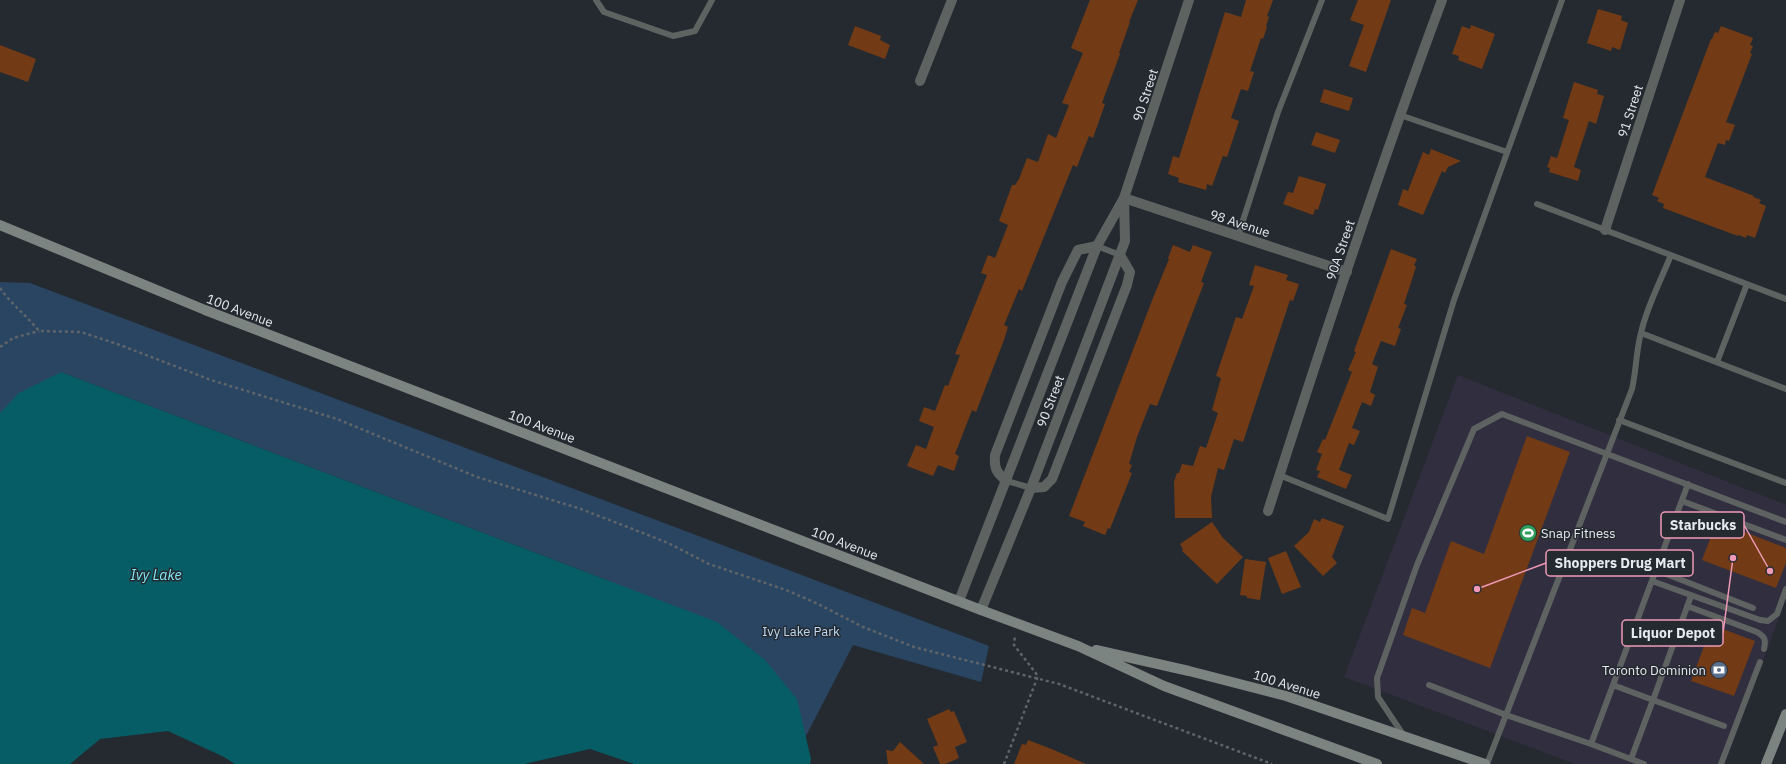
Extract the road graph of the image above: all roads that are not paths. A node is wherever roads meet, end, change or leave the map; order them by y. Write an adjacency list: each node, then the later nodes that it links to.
1 (596, 0): 2 (lane)
2 (712, 0)
3 (952, 0): 9 (street)
4 (1189, 0): 12 (street, 90 Street)
5 (1322, 0): 16 (lane)
6 (1442, 0): 10 (street, 90A Street)
7 (1562, 0): 11 (lane)
8 (1680, 0): 15 (street, 91 Street)
9 (920, 81)
10 (1400, 115): 11 (lane); 20 (street, 90A Street)
11 (1507, 152): 28 (lane)
12 (1124, 198): 16 (street, 98 Avenue); 17 (street, 90 Street); 18 (street, 90 Street)
13 (1537, 204): 15 (lane)
14 (0, 225): 41 (main road, 100 Avenue)
15 (1605, 230): 19 (lane)
16 (1238, 236): 20 (street, 98 Avenue)
17 (1097, 246): 18 (lane); 29 (street, 90 Street); 29 (street)
18 (1120, 255): 32 (street, 90 Street); 32 (street)
19 (1671, 255): 21 (lane); 23 (lane)
20 (1347, 272): 28 (street, 90A Street)
21 (1747, 284): 22 (lane); 24 (lane)
22 (1786, 299)
23 (1641, 333): 24 (lane); 26 (lane)
24 (1717, 362): 25 (lane)
25 (1786, 389)
26 (1619, 420): 27 (lane); 30 (lane)
27 (1606, 453): 31 (lane); 52 (lane); 54 (lane)
28 (1279, 475): 34 (street, 90A Street)
29 (1007, 481): 32 (lane); 41 (street, 90 Street)
30 (1786, 483)
31 (1688, 484): 33 (lane); 35 (lane)
32 (1031, 488): 44 (street, 90 Street)
33 (1682, 501): 36 (lane); 37 (lane)
34 (1268, 511)
35 (1786, 522)
36 (1786, 540)
37 (1656, 570): 38 (lane); 43 (lane)
38 (1652, 581): 40 (lane); 49 (lane)
39 (1786, 589): 40 (lane)
40 (1691, 596): 42 (lane)
41 (959, 601): 44 (main road, 100 Avenue)
42 (1687, 606): 46 (lane); 50 (lane)
43 (1753, 608)
44 (981, 610): 45 (main road, 100 Avenue)
45 (1078, 646): 54 (main road, 100 Avenue); 57 (main road, 100 Avenue)
46 (1764, 648)
47 (1760, 662): 60 (lane)
48 (1429, 685): 52 (lane)
49 (1613, 685): 50 (lane); 55 (lane)
50 (1653, 700): 53 (lane); 56 (lane)
51 (1786, 714): 61 (main road)
52 (1506, 715): 55 (lane); 58 (lane)
53 (1724, 726)
54 (1404, 736): 58 (main road, 100 Avenue)
55 (1591, 744): 56 (lane)
56 (1631, 759): 59 (lane)
57 (1377, 764)
58 (1486, 764)
59 (1644, 764)
60 (1721, 764)
61 (1766, 764)

